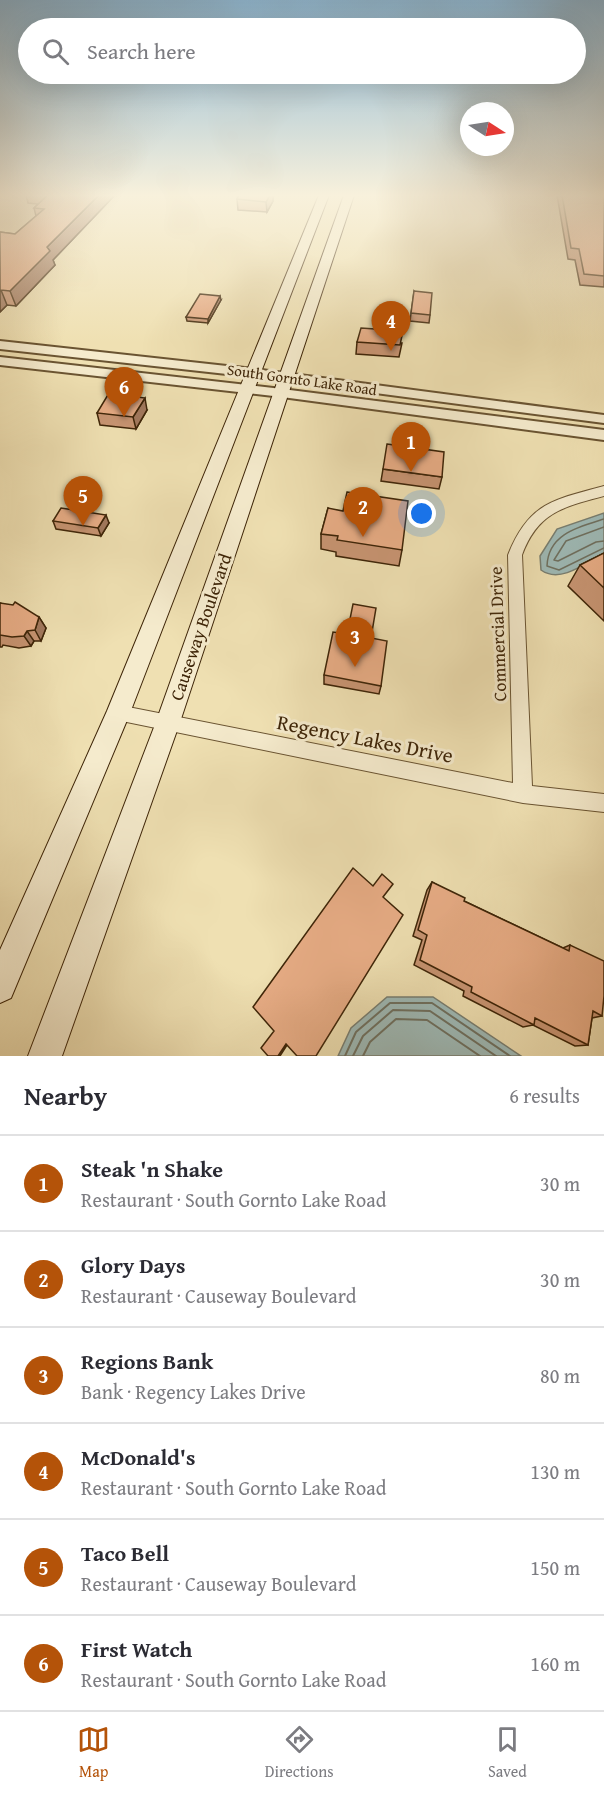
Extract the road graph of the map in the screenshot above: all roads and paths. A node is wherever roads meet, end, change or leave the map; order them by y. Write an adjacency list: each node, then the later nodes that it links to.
1 (305, 244): 5 (main road)
2 (333, 244): 6 (main road, Causeway Boulevard)
3 (0, 345): 5 (street, South Gornto Lake Road)
4 (0, 361): 5 (street, South Gornto Lake Road)
5 (251, 381): 6 (street, South Gornto Lake Road); 10 (main road)
6 (284, 385): 7 (street, South Gornto Lake Road); 8 (street, South Gornto Lake Road); 11 (main road, Causeway Boulevard)
7 (604, 419)
8 (604, 435)
9 (604, 491): 12 (street, Commercial Drive)
10 (118, 713): 11 (street, Regency Lakes Drive); 14 (main road)
11 (168, 722): 12 (street, Regency Lakes Drive); 15 (main road, Causeway Boulevard)
12 (523, 794): 13 (street, Regency Lakes Drive)
13 (604, 803)
14 (0, 987)
15 (45, 1056)

